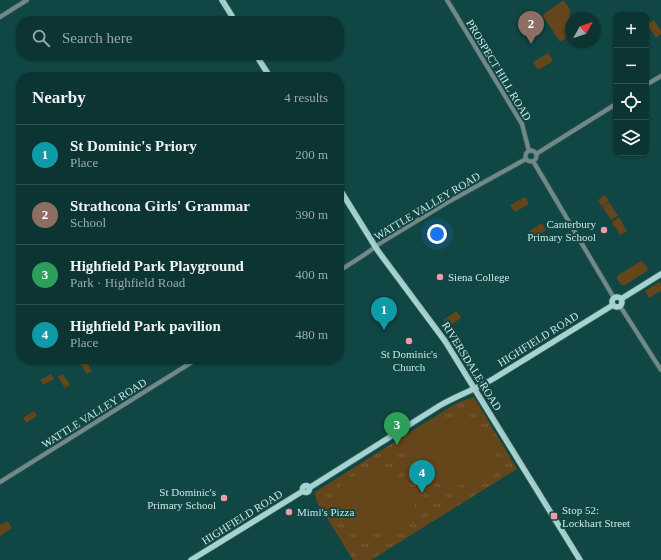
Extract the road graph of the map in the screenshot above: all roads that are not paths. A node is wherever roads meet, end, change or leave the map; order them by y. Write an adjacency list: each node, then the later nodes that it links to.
1 (27, 0): 5 (street)
2 (222, 0): 4 (main road)
3 (447, 0): 11 (street, PROSPECT HILL ROAD)
4 (232, 16)
5 (0, 17)
6 (259, 60): 7 (main road)
7 (267, 72)
8 (661, 76): 9 (street)
9 (648, 84)
10 (613, 106): 12 (street)
11 (529, 151): 12 (street); 13 (street)
12 (536, 154): 14 (street)
13 (526, 159): 14 (street); 16 (street, WATTLE VALLEY ROAD)
14 (534, 161): 19 (street)
15 (344, 196): 16 (main road, RIVERSDALE ROAD)
16 (376, 247): 17 (street, WATTLE VALLEY ROAD); 25 (main road, RIVERSDALE ROAD)
17 (344, 268)
18 (661, 274): 20 (main road)
19 (614, 298): 20 (main road); 21 (main road)
20 (621, 299): 22 (main road)
21 (613, 305): 22 (main road); 25 (main road, HIGHFIELD ROAD)
22 (620, 306): 24 (street)
23 (190, 364): 26 (street, WATTLE VALLEY ROAD)
24 (661, 370)
25 (475, 388): 27 (main road, HIGHFIELD ROAD); 28 (main road, RIVERSDALE ROAD)
26 (0, 482)
27 (191, 560)
28 (580, 560)

